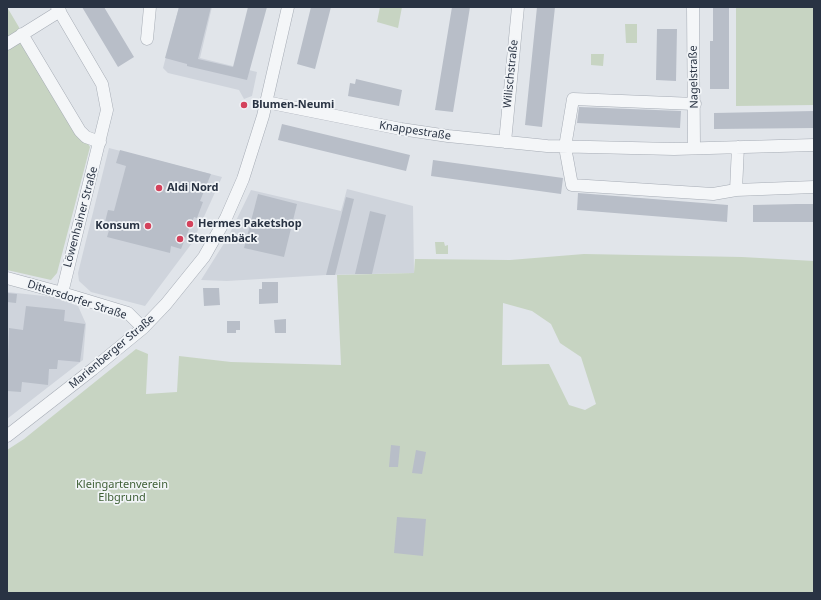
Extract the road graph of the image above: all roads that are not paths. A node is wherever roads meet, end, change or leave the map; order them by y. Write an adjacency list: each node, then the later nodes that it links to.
1 (288, 7): 9 (street, Marienberger Straße)
2 (518, 7): 12 (street, Wilischstraße)
3 (692, 7): 10 (street, Nagelstraße)
4 (59, 9): 6 (street); 11 (street, Löwenhainer Straße)
5 (148, 10): 7 (street)
6 (22, 34): 8 (street); 11 (street)
7 (147, 39)
8 (7, 44)
9 (266, 102): 12 (street, Knappestraße); 21 (street, Marienberger Straße)
10 (695, 104): 14 (street); 16 (street, Nagelstraße)
11 (100, 142): 20 (street, Löwenhainer Straße)
12 (505, 142): 14 (street, Knappestraße)
13 (814, 145): 15 (street, Knappestraße)
14 (565, 147): 16 (street, Knappestraße); 18 (street)
15 (738, 147): 16 (street, Knappestraße); 18 (street)
16 (694, 148)
17 (814, 187): 18 (street)
18 (736, 190)
19 (7, 278): 20 (street, Dittersdorfer Straße)
20 (62, 293): 21 (street, Dittersdorfer Straße)
21 (143, 328): 22 (street, Marienberger Straße)
22 (7, 436)

